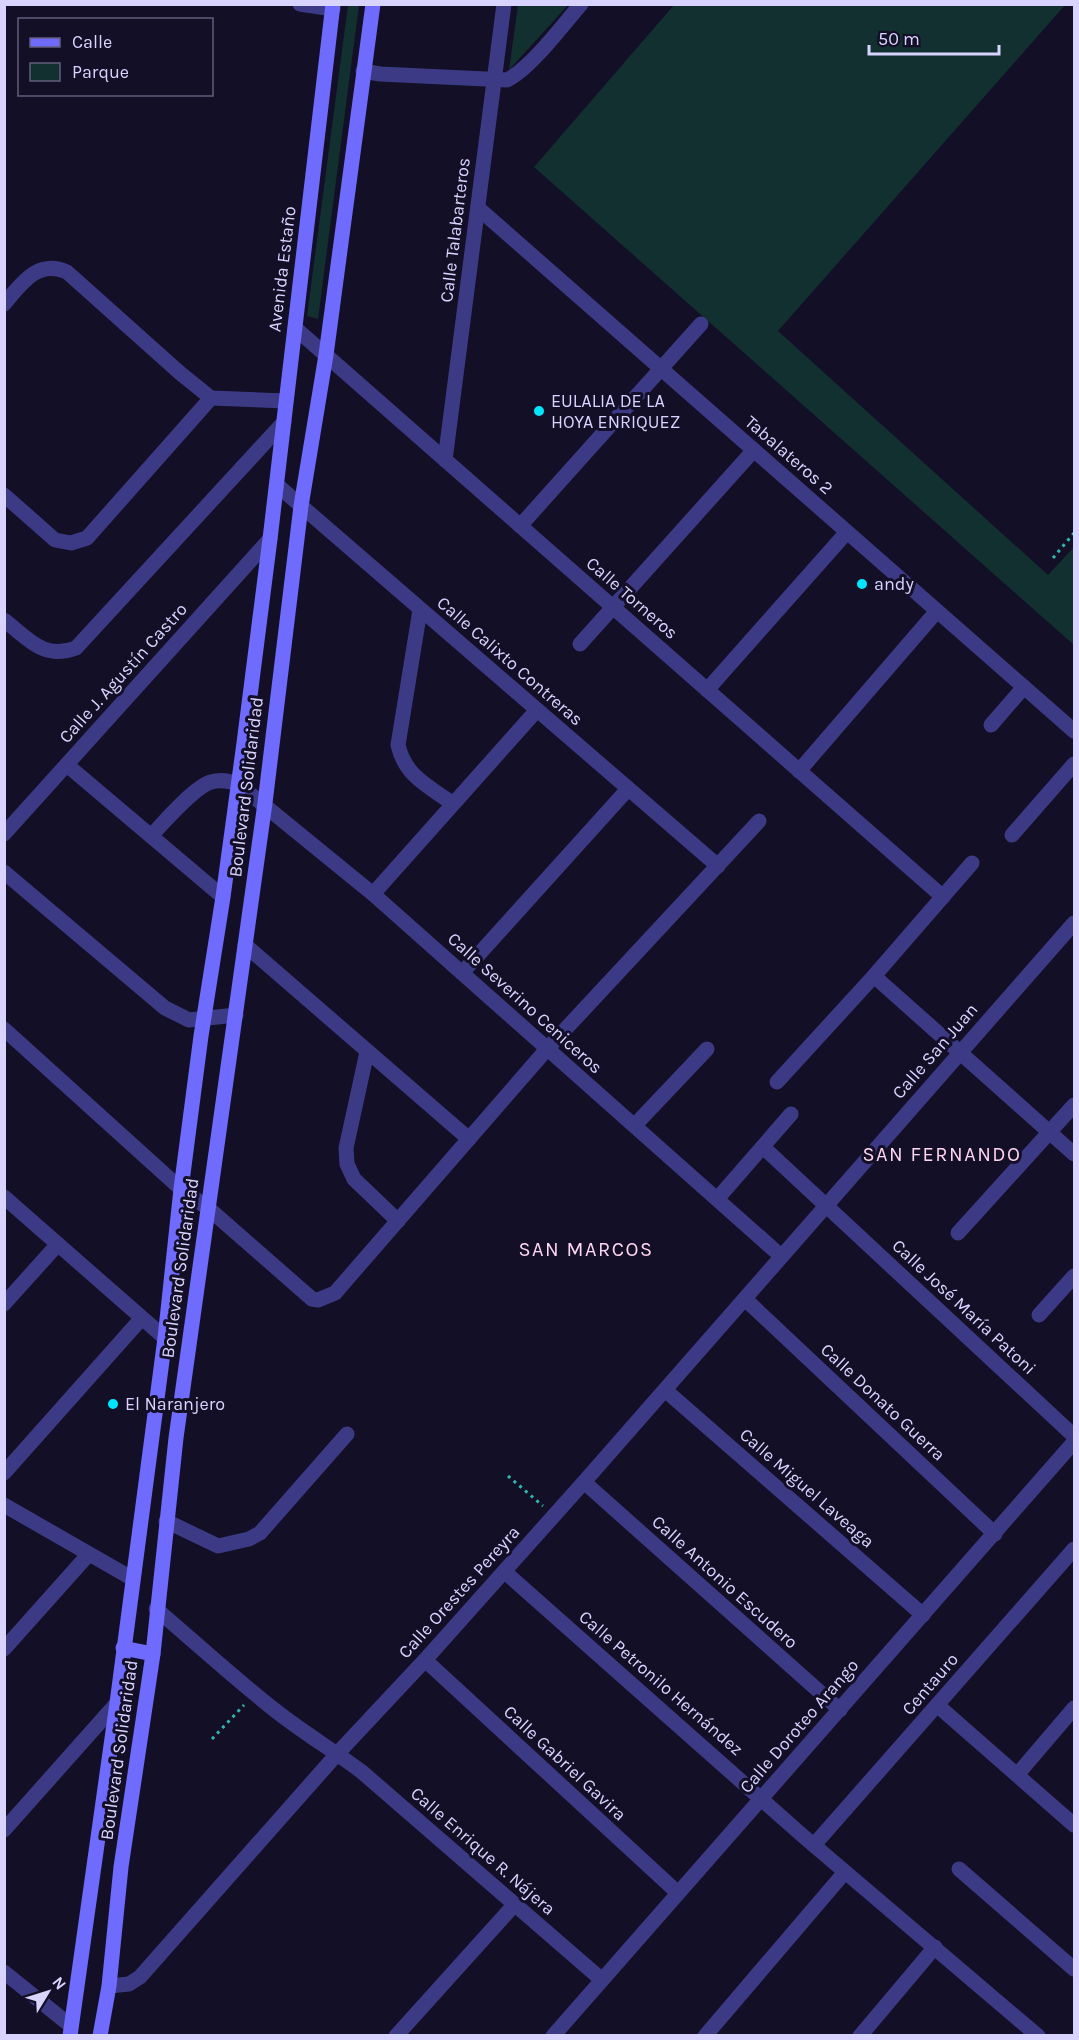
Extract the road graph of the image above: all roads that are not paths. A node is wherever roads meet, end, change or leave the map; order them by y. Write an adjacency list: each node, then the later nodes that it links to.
1 (300, 4): 5 (street)
2 (373, 4): 6 (main road)
3 (504, 4): 7 (street, Calle Talabarteros)
4 (581, 4): 7 (street)
5 (333, 7): 11 (main road, Avenida Estaño)
6 (363, 71): 7 (street); 12 (main road)
7 (494, 80): 8 (street, Calle Talabarteros)
8 (477, 208): 13 (street, Tabalateros 2); 18 (street, Calle Talabarteros)
9 (4, 304): 14 (street)
10 (701, 324): 13 (street)
11 (295, 328): 12 (street, Calle Torneros); 15 (main road, Avenida Estaño)
12 (326, 355): 18 (street, Calle Torneros); 21 (main road)
13 (661, 369): 17 (street, Tabalateros 2); 22 (street)
14 (212, 398): 15 (street); 20 (street)
15 (286, 401): 16 (main road, Avenida Estaño)
16 (284, 422): 19 (main road, Avenida Estaño); 28 (street)
17 (754, 450): 23 (street, Tabalateros 2); 25 (street)
18 (445, 460): 22 (street, Calle Torneros)
19 (277, 485): 21 (street, Calle Calixto Contreras); 24 (main road, Avenida Estaño)
20 (4, 495)
21 (301, 506): 26 (street, Calle Calixto Contreras); 40 (main road, Boulevard Solidaridad)
22 (520, 526): 25 (street, Calle Torneros)
23 (847, 532): 27 (street, Tabalateros 2); 31 (street)
24 (270, 539): 36 (street, Calle J. Agustín Castro); 38 (main road, Boulevard Solidaridad)
25 (612, 607): 29 (street); 31 (street, Calle Torneros)
26 (420, 610): 32 (street, Calle Calixto Contreras); 41 (street)
27 (937, 611): 30 (street, Tabalateros 2); 37 (street)
28 (4, 620)
29 (580, 644)
30 (1024, 687): 33 (street); 34 (street, Tabalateros 2)
31 (706, 690): 37 (street, Calle Torneros)
32 (537, 710): 39 (street, Calle Calixto Contreras); 41 (street)
33 (991, 725)
34 (1074, 731)
35 (1074, 764): 44 (street)
36 (67, 765): 43 (street, Calle J. Agustín Castro); 45 (street)
37 (799, 771): 51 (street, Calle Torneros)
38 (238, 783): 40 (street, Calle Severino Ceniceros); 45 (street); 50 (main road, Boulevard Solidaridad)
39 (628, 789): 47 (street, Calle Calixto Contreras); 54 (street)
40 (265, 803): 49 (street, Calle Severino Ceniceros); 53 (main road, Boulevard Solidaridad)
41 (452, 804): 49 (street)
42 (759, 821): 47 (street)
43 (4, 834)
44 (1012, 835)
45 (151, 836): 50 (street)
46 (972, 864): 51 (street)
47 (718, 866): 59 (street)
48 (4, 872): 57 (street)
49 (373, 894): 54 (street, Calle Severino Ceniceros)
50 (223, 897): 57 (main road, Boulevard Solidaridad)
51 (943, 897): 55 (street)
52 (1074, 923): 62 (street, Calle San Juan)
53 (245, 945): 56 (main road, Boulevard Solidaridad); 61 (street)
54 (462, 973): 59 (street, Calle Severino Ceniceros)
55 (874, 976): 62 (street); 63 (street)
56 (236, 1015): 57 (street); 75 (main road, Boulevard Solidaridad)
57 (204, 1019): 71 (main road, Boulevard Solidaridad)
58 (4, 1029): 71 (street)
59 (547, 1049): 66 (street, Calle Severino Ceniceros); 68 (street)
60 (707, 1049): 66 (street)
61 (367, 1052): 68 (street); 76 (street)
62 (959, 1052): 67 (street); 74 (street, Calle San Juan)
63 (777, 1082)
64 (1074, 1105): 67 (street)
65 (791, 1114): 69 (street)
66 (635, 1125): 73 (street, Calle Severino Ceniceros)
67 (1050, 1132): 70 (street); 77 (street)
68 (469, 1139): 76 (street)
69 (764, 1147): 73 (street); 74 (street, Calle José María Patoni)
70 (1074, 1154)
71 (181, 1190): 75 (street); 85 (main road, Boulevard Solidaridad)
72 (4, 1197): 78 (street)
73 (718, 1198): 79 (street, Calle Severino Ceniceros)
74 (827, 1206): 79 (street, Calle Orestes Pereyra); 89 (street, Calle José María Patoni)
75 (208, 1208): 76 (street); 90 (main road, Boulevard Solidaridad)
76 (398, 1221)
77 (958, 1233)
78 (58, 1244): 82 (street); 84 (street)
79 (782, 1256): 81 (street, Calle Orestes Pereyra)
80 (1074, 1276): 83 (street)
81 (745, 1299): 86 (street, Calle Orestes Pereyra); 96 (street, Calle Donato Guerra)
82 (4, 1304)
83 (1039, 1315)
84 (141, 1319): 85 (street); 92 (street)
85 (165, 1338): 88 (main road, Boulevard Solidaridad)
86 (665, 1390): 93 (street, Calle Orestes Pereyra); 102 (street, Calle Miguel Laveaga)
87 (347, 1434): 95 (street)
88 (152, 1436): 90 (main road); 100 (main road, Boulevard Solidaridad)
89 (1074, 1436)
90 (176, 1438): 95 (main road, Boulevard Solidaridad)
91 (1074, 1442): 96 (street, Calle Doroteo Arango)
92 (4, 1473)
93 (584, 1482): 99 (street, Calle Orestes Pereyra); 110 (street, Calle Antonio Escudero)
94 (4, 1505): 98 (street)
95 (166, 1521): 101 (main road, Boulevard Solidaridad)
96 (995, 1533): 102 (street, Calle Doroteo Arango)
97 (1074, 1549): 108 (street, Centauro)
98 (88, 1555): 100 (street); 104 (street)
99 (505, 1572): 106 (street, Calle Orestes Pereyra); 113 (street, Calle Petronilo Hernández)
100 (132, 1579): 103 (main road, Boulevard Solidaridad)
101 (156, 1610): 105 (main road, Boulevard Solidaridad); 111 (street, Calle Enrique R. Nájera)
102 (923, 1615): 110 (street, Calle Doroteo Arango)
103 (123, 1648): 105 (main road); 107 (main road, Boulevard Solidaridad)
104 (4, 1650)
105 (153, 1654): 119 (main road, Boulevard Solidaridad)
106 (424, 1660): 111 (street, Calle Orestes Pereyra); 121 (street, Calle Gabriel Gavira)
107 (117, 1703): 115 (street); 117 (main road, Boulevard Solidaridad)
108 (937, 1705): 112 (street); 116 (street, Centauro)
109 (1074, 1708): 112 (street)
110 (840, 1710): 113 (street, Calle Doroteo Arango)
111 (337, 1754): 122 (street, Calle Enrique R. Nájera); 127 (street, Calle Orestes Pereyra)
112 (1017, 1774): 114 (street)
113 (762, 1798): 116 (street, Calle Petronilo Hernández); 121 (street, Calle Doroteo Arango)
114 (1074, 1825)
115 (4, 1830)
116 (814, 1845): 120 (street, Calle Petronilo Hernández)
117 (93, 1869): 119 (main road); 128 (main road, Boulevard Solidaridad)
118 (959, 1869): 124 (street)
119 (121, 1872): 127 (main road, Boulevard Solidaridad)
120 (845, 1872): 123 (street, Calle Petronilo Hernández); 132 (street)
121 (678, 1893): 126 (street, Calle Doroteo Arango)
122 (515, 1904): 126 (street, Calle Enrique R. Nájera); 130 (street)
123 (935, 1947): 133 (street); 134 (street, Calle Petronilo Hernández)
124 (1074, 1969)
125 (4, 1972): 128 (street)
126 (602, 1980): 131 (street, Calle Doroteo Arango)
127 (109, 1986): 129 (main road, Boulevard Solidaridad)
128 (70, 2031)
129 (100, 2036)
130 (396, 2036)
131 (553, 2036)
132 (705, 2036)
133 (860, 2036)
134 (1038, 2036)

